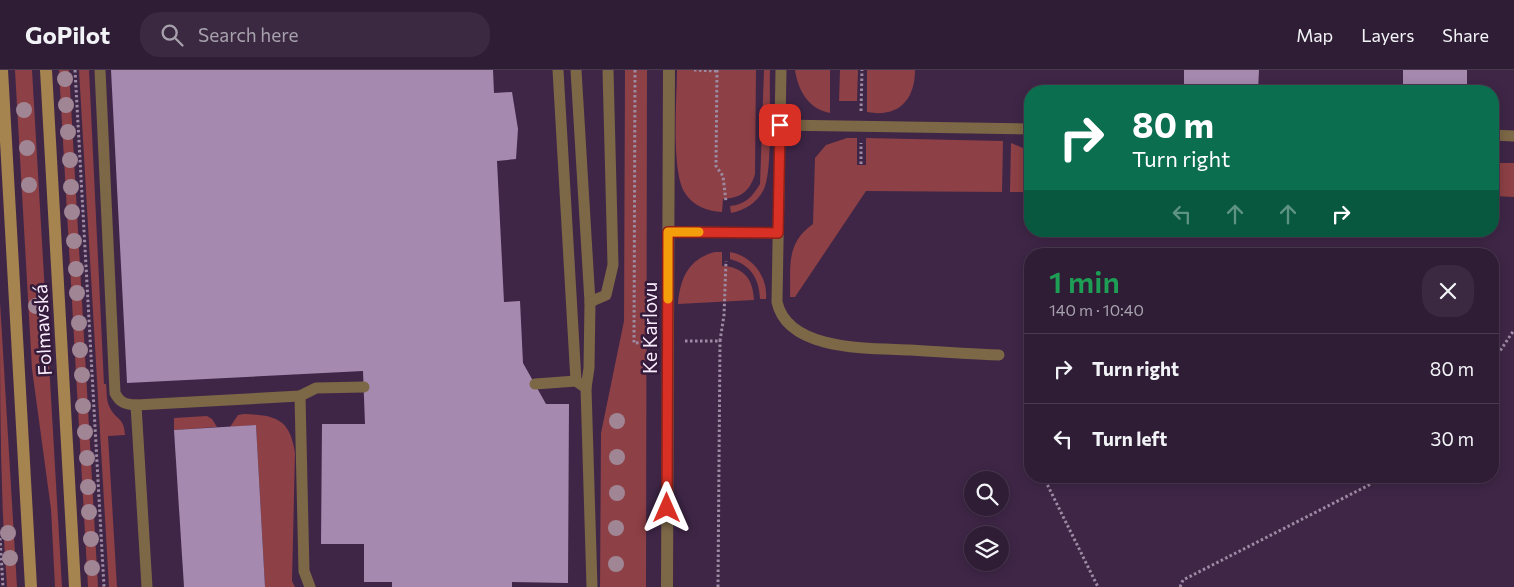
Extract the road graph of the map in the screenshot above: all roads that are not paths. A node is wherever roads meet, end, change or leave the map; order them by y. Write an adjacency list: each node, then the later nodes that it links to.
1 (2, 70): 23 (main road, Folmavská)
2 (46, 70): 24 (main road, Folmavská)
3 (100, 70): 22 (lane)
4 (558, 70): 17 (lane)
5 (576, 70): 15 (lane)
6 (608, 70): 15 (lane)
7 (669, 70): 13 (street, Ke Karlovu)
8 (781, 70): 9 (lane)
9 (780, 125): 10 (lane); 14 (lane)
10 (1024, 129)
11 (1499, 135): 12 (lane)
12 (1514, 136)
13 (668, 232): 14 (lane); 28 (street, Ke Karlovu)
14 (778, 233): 16 (lane)
15 (590, 302): 20 (lane)
16 (999, 355)
17 (576, 381): 18 (lane); 20 (lane)
18 (535, 384)
19 (364, 387): 21 (lane)
20 (586, 388): 27 (lane)
21 (300, 396): 22 (lane); 26 (lane)
22 (136, 405): 25 (lane)
23 (31, 587)
24 (75, 587)
25 (148, 587)
26 (310, 587)
27 (592, 587)
28 (667, 587)

